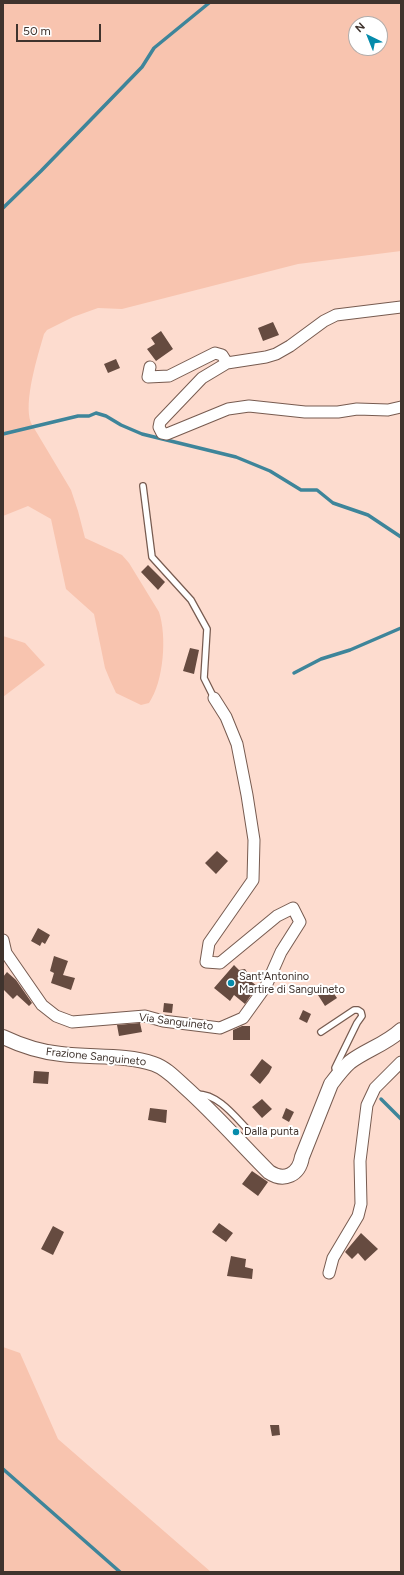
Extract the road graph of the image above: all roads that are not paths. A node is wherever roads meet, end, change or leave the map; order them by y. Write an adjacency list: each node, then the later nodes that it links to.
1 (401, 307): 2 (street)
2 (227, 363): 3 (street); 4 (street)
3 (150, 367)
4 (401, 407)
5 (143, 486): 6 (lane)
6 (214, 698): 8 (street, Via Sanguineto)
7 (3, 940): 8 (street, Via Sanguineto)
8 (5, 952)
9 (401, 1030): 13 (street, Frazione Sanguineto)
10 (322, 1032): 13 (lane)
11 (3, 1037): 14 (street, Frazione Sanguineto)
12 (401, 1062): 16 (street)
13 (337, 1075): 14 (street, Frazione Sanguineto)
14 (192, 1094): 15 (lane)
15 (250, 1132)
16 (328, 1273)

